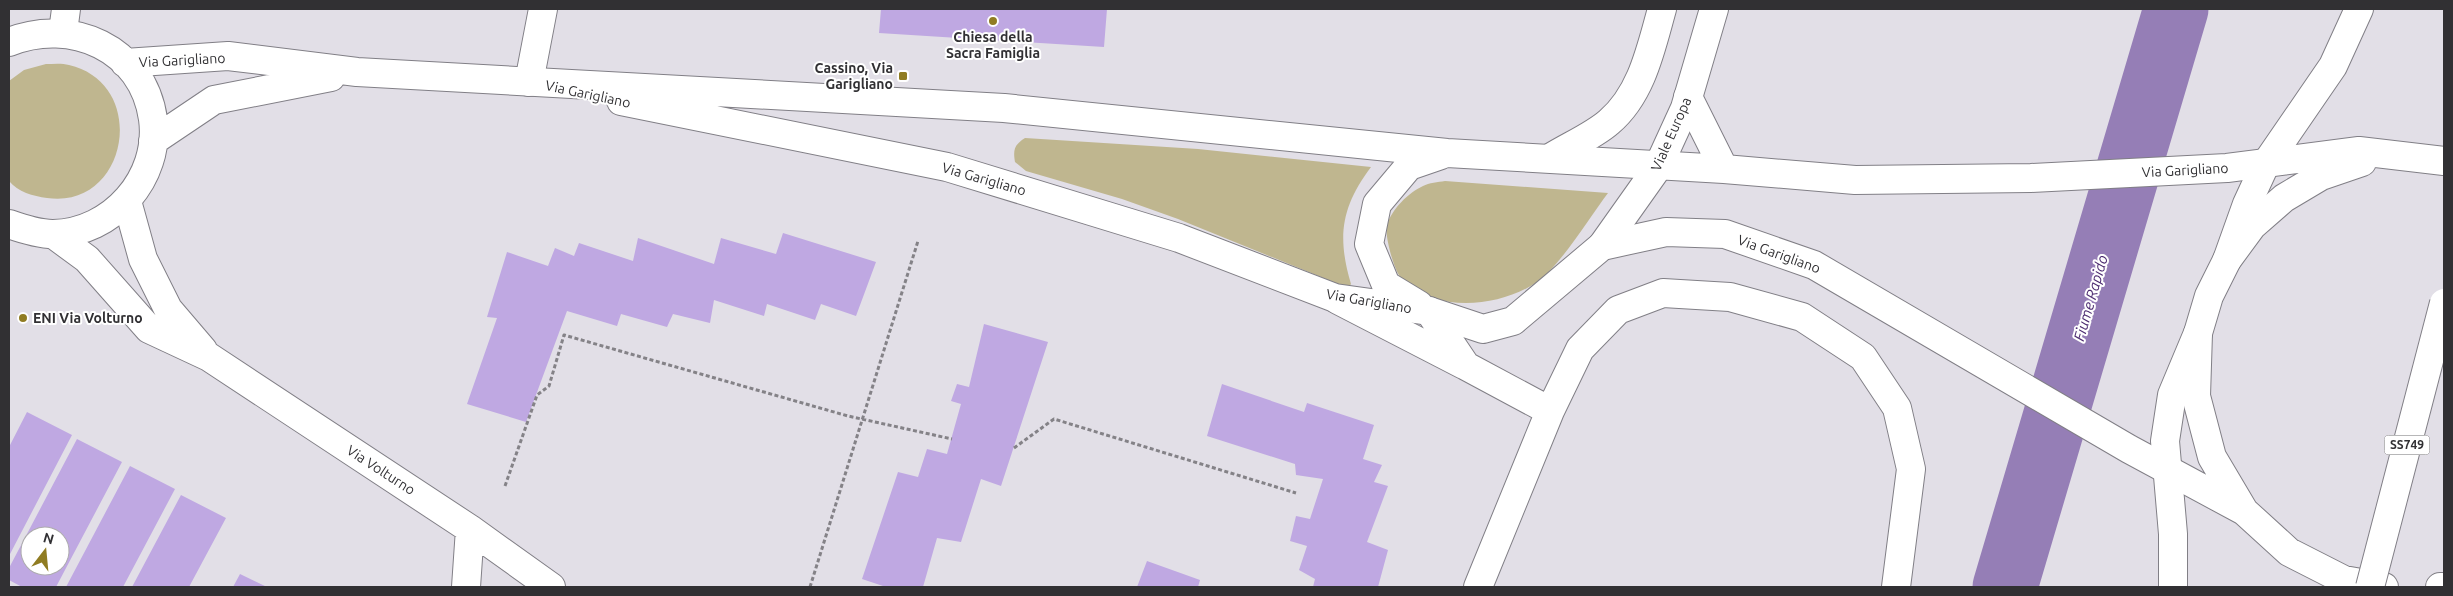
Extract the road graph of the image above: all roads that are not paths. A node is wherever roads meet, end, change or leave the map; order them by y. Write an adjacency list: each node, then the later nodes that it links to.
1 (542, 9): 9 (main road)
2 (1662, 9): 14 (main road)
3 (1714, 9): 10 (main road, Viale Europa)
4 (2359, 9): 16 (main road)
5 (65, 21): 6 (main road, Via Garigliano); 7 (main road, Via Garigliano)
6 (9, 42)
7 (125, 63): 8 (main road, Via Garigliano); 11 (main road, Via Garigliano)
8 (357, 72): 9 (main road, Via Garigliano); 11 (main road, Via Garigliano)
9 (529, 82): 12 (main road, Via Garigliano); 24 (main road, Via Garigliano)
10 (1688, 97): 17 (main road, Viale Europa); 18 (main road)
11 (153, 141): 19 (main road, Via Garigliano)
12 (1447, 153): 14 (main road, Via Garigliano); 26 (main road, Via Garigliano)
13 (2403, 156): 15 (main road, Via Garigliano); 16 (main road, Via Garigliano); 23 (main road)
14 (1550, 158): 17 (main road, Via Garigliano)
15 (2444, 161)
16 (2265, 165): 18 (main road, Via Garigliano); 23 (main road)
17 (1658, 166): 18 (main road, Via Garigliano); 22 (main road, Viale Europa)
18 (1724, 169)
19 (127, 201): 21 (main road, Via Garigliano); 28 (main road, Via Volturno)
20 (9, 224): 21 (main road, Via Garigliano)
21 (53, 234): 28 (main road, Via Volturno)
22 (1602, 246): 26 (main road, Via Garigliano); 31 (main road, Via Garigliano)
23 (2227, 260): 27 (main road)
24 (1334, 298): 26 (main road, Via Garigliano); 29 (main road)
25 (2444, 303): 39 (main road, SS749, bridge)
26 (1429, 311): 29 (main road)
27 (2198, 333): 31 (main road); 32 (main road)
28 (209, 357): 33 (main road, Via Volturno)
29 (1466, 366): 30 (main road)
30 (1550, 411): 36 (main road); 37 (main road)
31 (2168, 471): 32 (main road, Via Garigliano); 38 (main road)
32 (2244, 511): 40 (main road)
33 (470, 529): 34 (main road); 35 (main road, Via Volturno)
34 (466, 587)
35 (551, 587)
36 (1478, 587)
37 (1896, 587)
38 (2174, 587)
39 (2370, 587)
40 (2384, 587)
41 (2440, 587): 42 (main road)
42 (2444, 587)

